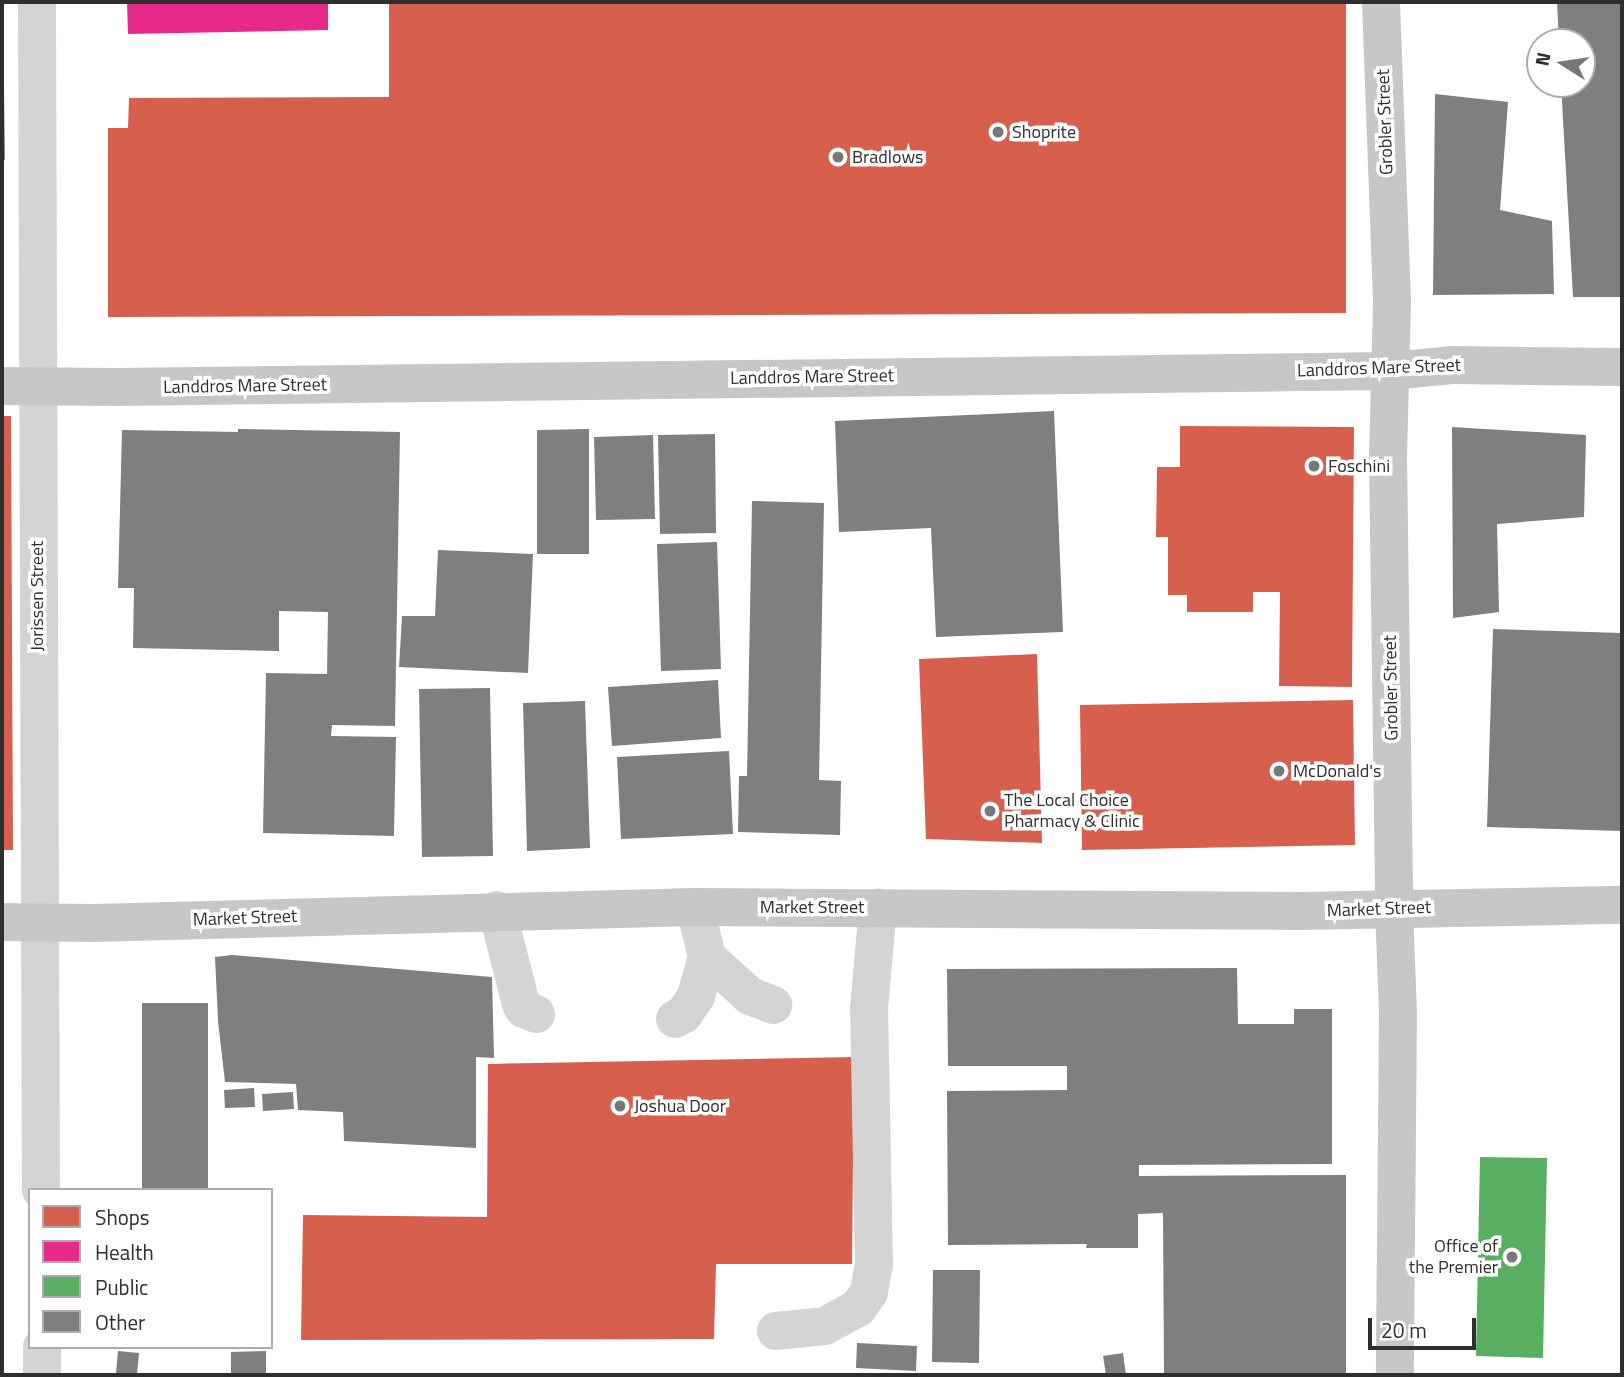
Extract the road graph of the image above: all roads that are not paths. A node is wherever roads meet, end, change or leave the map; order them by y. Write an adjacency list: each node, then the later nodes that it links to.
1 (37, 2): 5 (street, Jorissen Street)
2 (1381, 2): 4 (main road, Grobler Street)
3 (1622, 367): 4 (main road, Landdros Mare Street)
4 (1391, 371): 5 (main road, Landdros Mare Street); 9 (main road, Grobler Street)
5 (19, 386): 11 (street, Jorissen Street)
6 (1622, 905): 9 (main road, Market Street)
7 (695, 906): 8 (main road, Market Street); 10 (main road, Market Street); 12 (street)
8 (878, 907): 9 (main road, Market Street); 17 (street)
9 (1394, 909): 20 (main road, Grobler Street)
10 (498, 910): 11 (main road, Market Street); 14 (street)
11 (20, 922): 16 (street, Jorissen Street)
12 (707, 957): 13 (street); 15 (street)
13 (773, 1005)
14 (536, 1014)
15 (675, 1019)
16 (41, 1188)
17 (776, 1331)
18 (42, 1349): 19 (street)
19 (42, 1375)
20 (1395, 1375)

